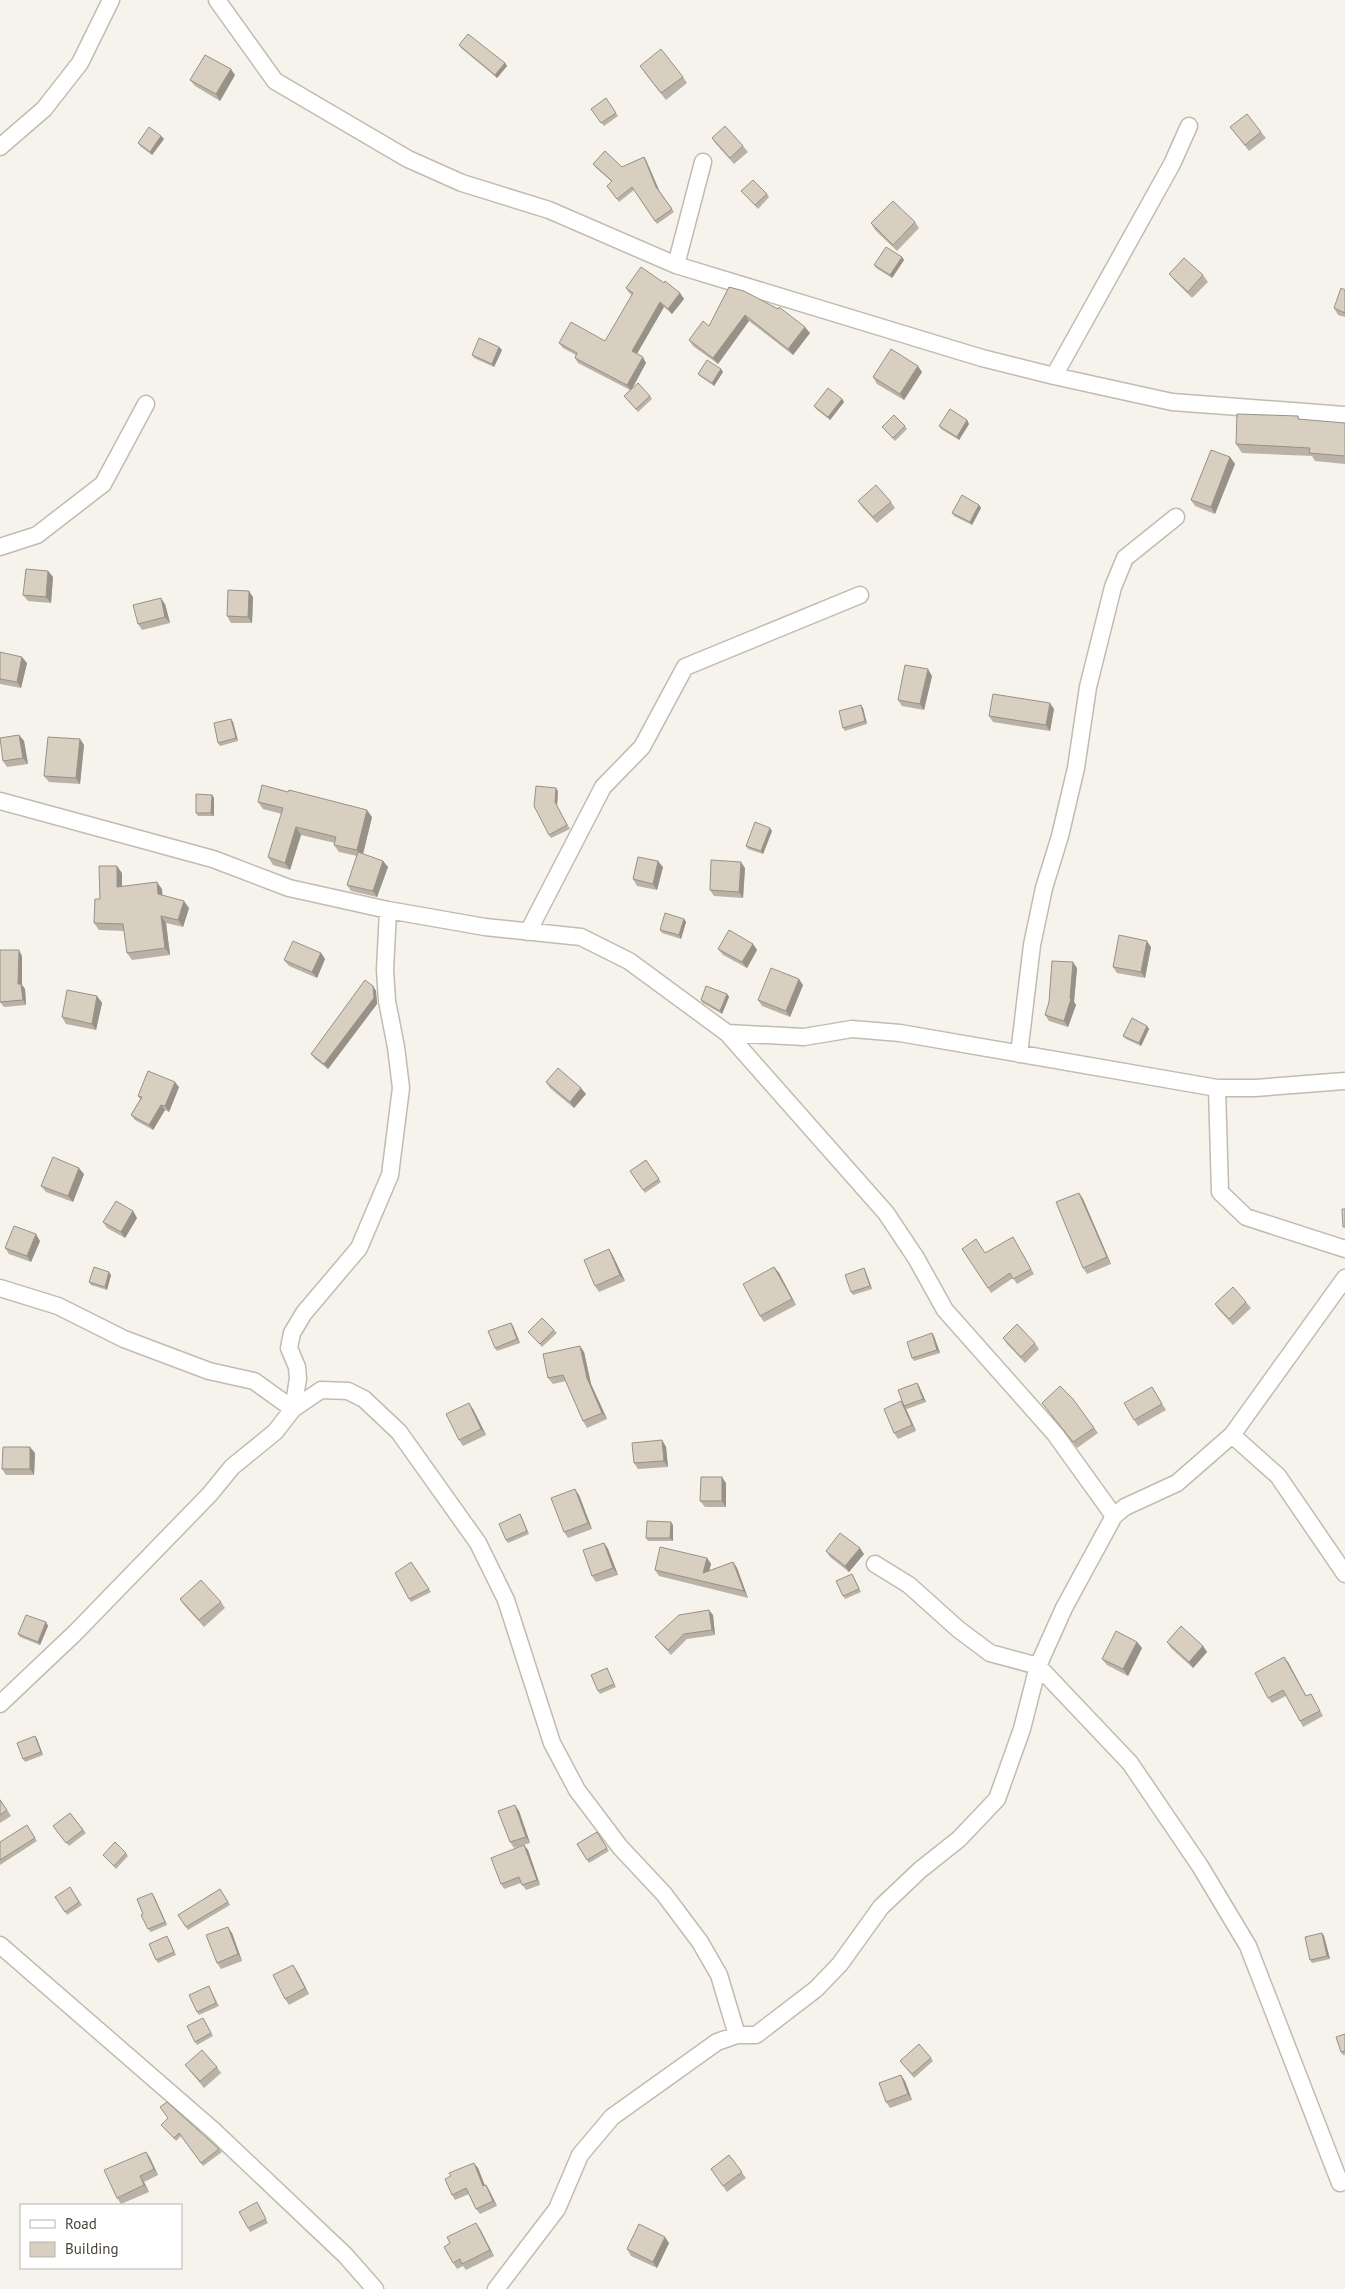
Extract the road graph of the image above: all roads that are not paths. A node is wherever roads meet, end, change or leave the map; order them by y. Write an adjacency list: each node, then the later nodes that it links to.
1 (111, 0): 4 (street)
2 (216, 0): 6 (street)
3 (1189, 126): 7 (street)
4 (0, 147)
5 (703, 162): 6 (street)
6 (676, 265): 7 (street)
7 (1054, 376): 9 (street)
8 (146, 404): 11 (street)
9 (1345, 415)
10 (1176, 517): 17 (street)
11 (0, 546)
12 (860, 594): 15 (street)
13 (0, 800): 14 (street)
14 (388, 910): 15 (street); 23 (street)
15 (528, 932): 16 (street)
16 (727, 1033): 17 (street); 25 (street)
17 (1019, 1054): 19 (street)
18 (1345, 1081): 19 (street)
19 (1217, 1088): 20 (street)
20 (1345, 1249)
21 (1345, 1278): 24 (street)
22 (0, 1288): 23 (street)
23 (292, 1409): 29 (street); 31 (street)
24 (1232, 1435): 25 (street); 27 (street)
25 (1114, 1516): 28 (street)
26 (875, 1564): 28 (street)
27 (1345, 1574)
28 (1038, 1666): 31 (street); 32 (street)
29 (0, 1704)
30 (0, 1945): 33 (street)
31 (737, 2036): 34 (street)
32 (1340, 2183)
33 (374, 2289)
34 (496, 2289)

